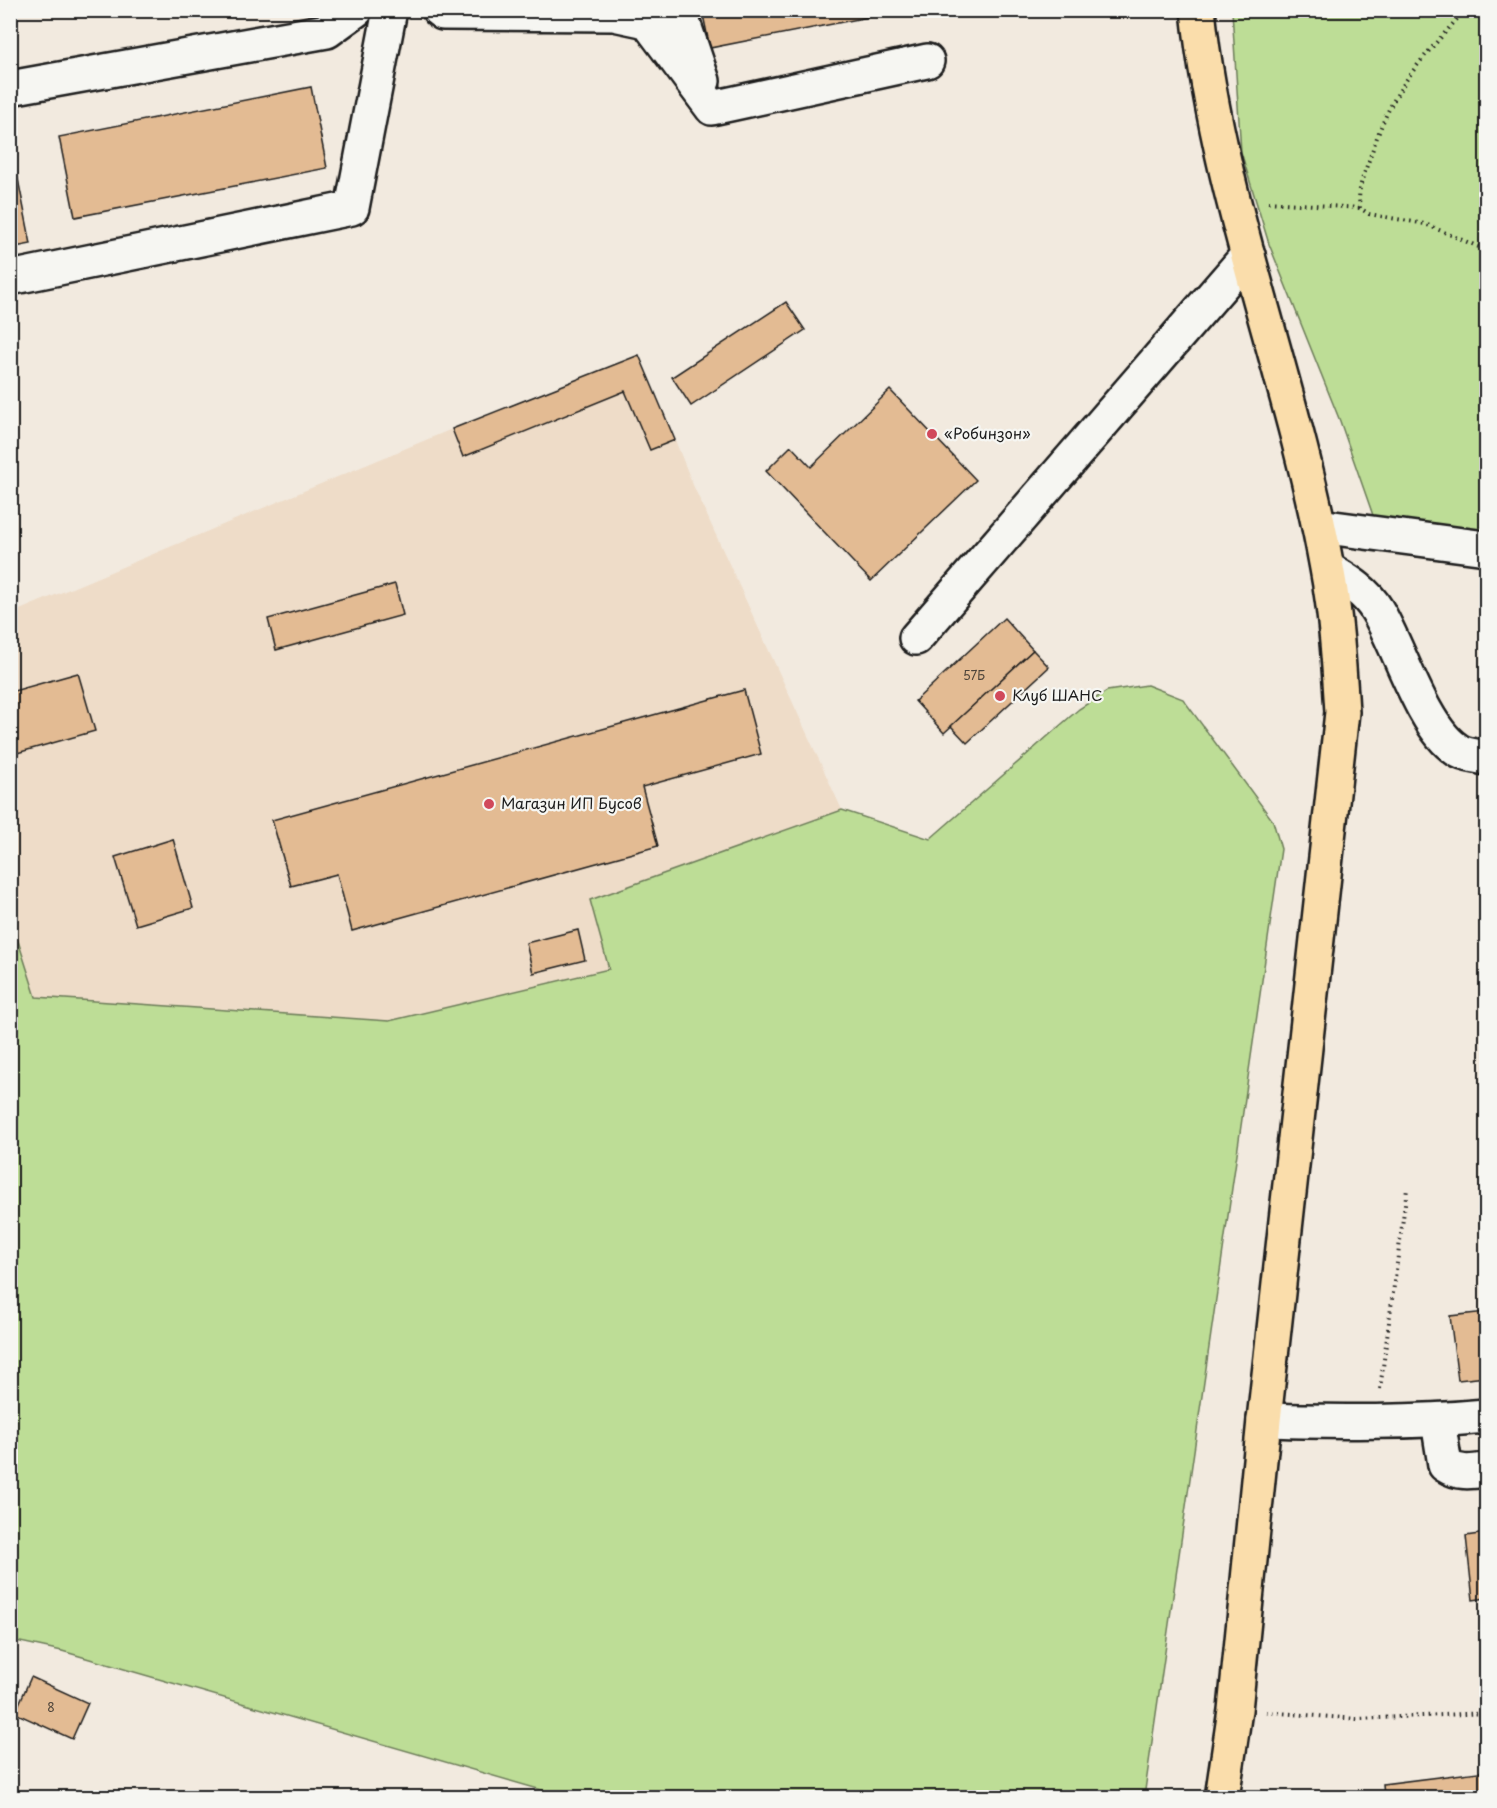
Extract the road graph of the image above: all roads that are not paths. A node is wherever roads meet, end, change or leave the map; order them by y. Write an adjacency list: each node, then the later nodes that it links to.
1 (356, 10): 7 (lane)
2 (390, 10): 10 (lane)
3 (439, 10): 8 (lane)
4 (679, 10): 8 (lane)
5 (1198, 10): 9 (main road)
6 (927, 61): 8 (lane)
7 (10, 87)
8 (712, 108)
9 (1248, 255): 11 (main road); 14 (lane)
10 (10, 278)
11 (1319, 526): 12 (lane); 13 (main road)
12 (1486, 548)
13 (1328, 569): 15 (lane); 17 (main road)
14 (916, 638)
15 (1486, 758)
16 (1486, 1416): 18 (lane)
17 (1264, 1420): 18 (lane); 20 (main road)
18 (1438, 1421): 19 (lane)
19 (1486, 1470)
20 (1222, 1797)

